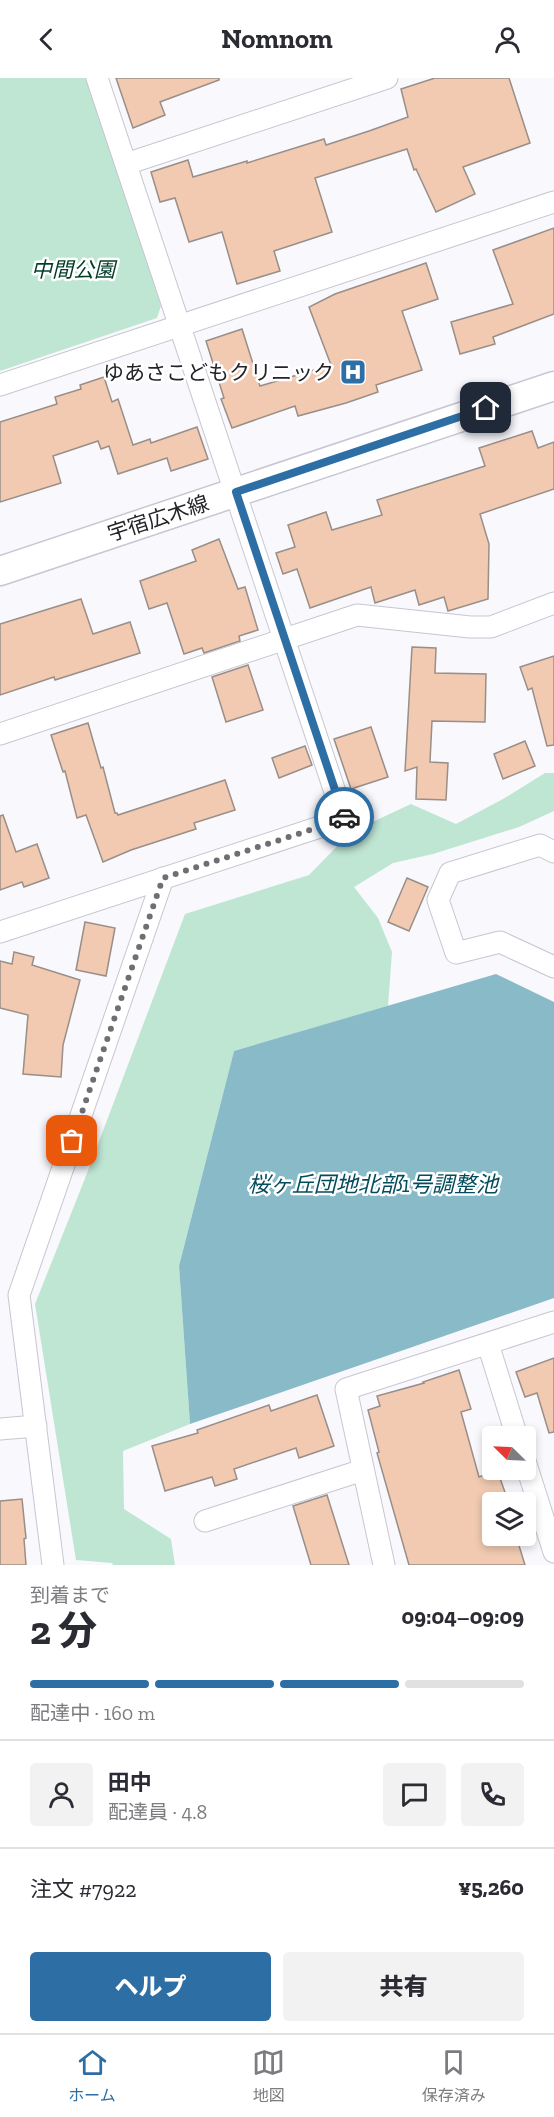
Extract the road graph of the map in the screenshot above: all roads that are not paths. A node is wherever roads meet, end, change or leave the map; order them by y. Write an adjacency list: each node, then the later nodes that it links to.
1 (97, 78): 3 (street)
2 (387, 78): 3 (street)
3 (126, 164): 5 (street)
4 (554, 202): 5 (street)
5 (180, 326): 6 (street); 8 (street)
6 (0, 385)
7 (554, 386): 8 (street, 宇宿広木線)
8 (236, 492): 9 (street, 宇宿広木線); 11 (street)
9 (0, 571)
10 (554, 603): 11 (street)
11 (284, 638): 12 (street); 14 (street)
12 (0, 734)
13 (554, 852): 16 (street)
14 (163, 878): 15 (street); 17 (street)
15 (0, 932)
16 (554, 967)
17 (10, 1292): 20 (street)
18 (554, 1322): 19 (street)
19 (488, 1344): 21 (street); 23 (street)
20 (36, 1426): 22 (street); 27 (street)
21 (514, 1426)
22 (0, 1429)
23 (363, 1470): 25 (street); 28 (street)
24 (531, 1480): 26 (street)
25 (205, 1521)
26 (554, 1552)
27 (53, 1565)
28 (384, 1565)

